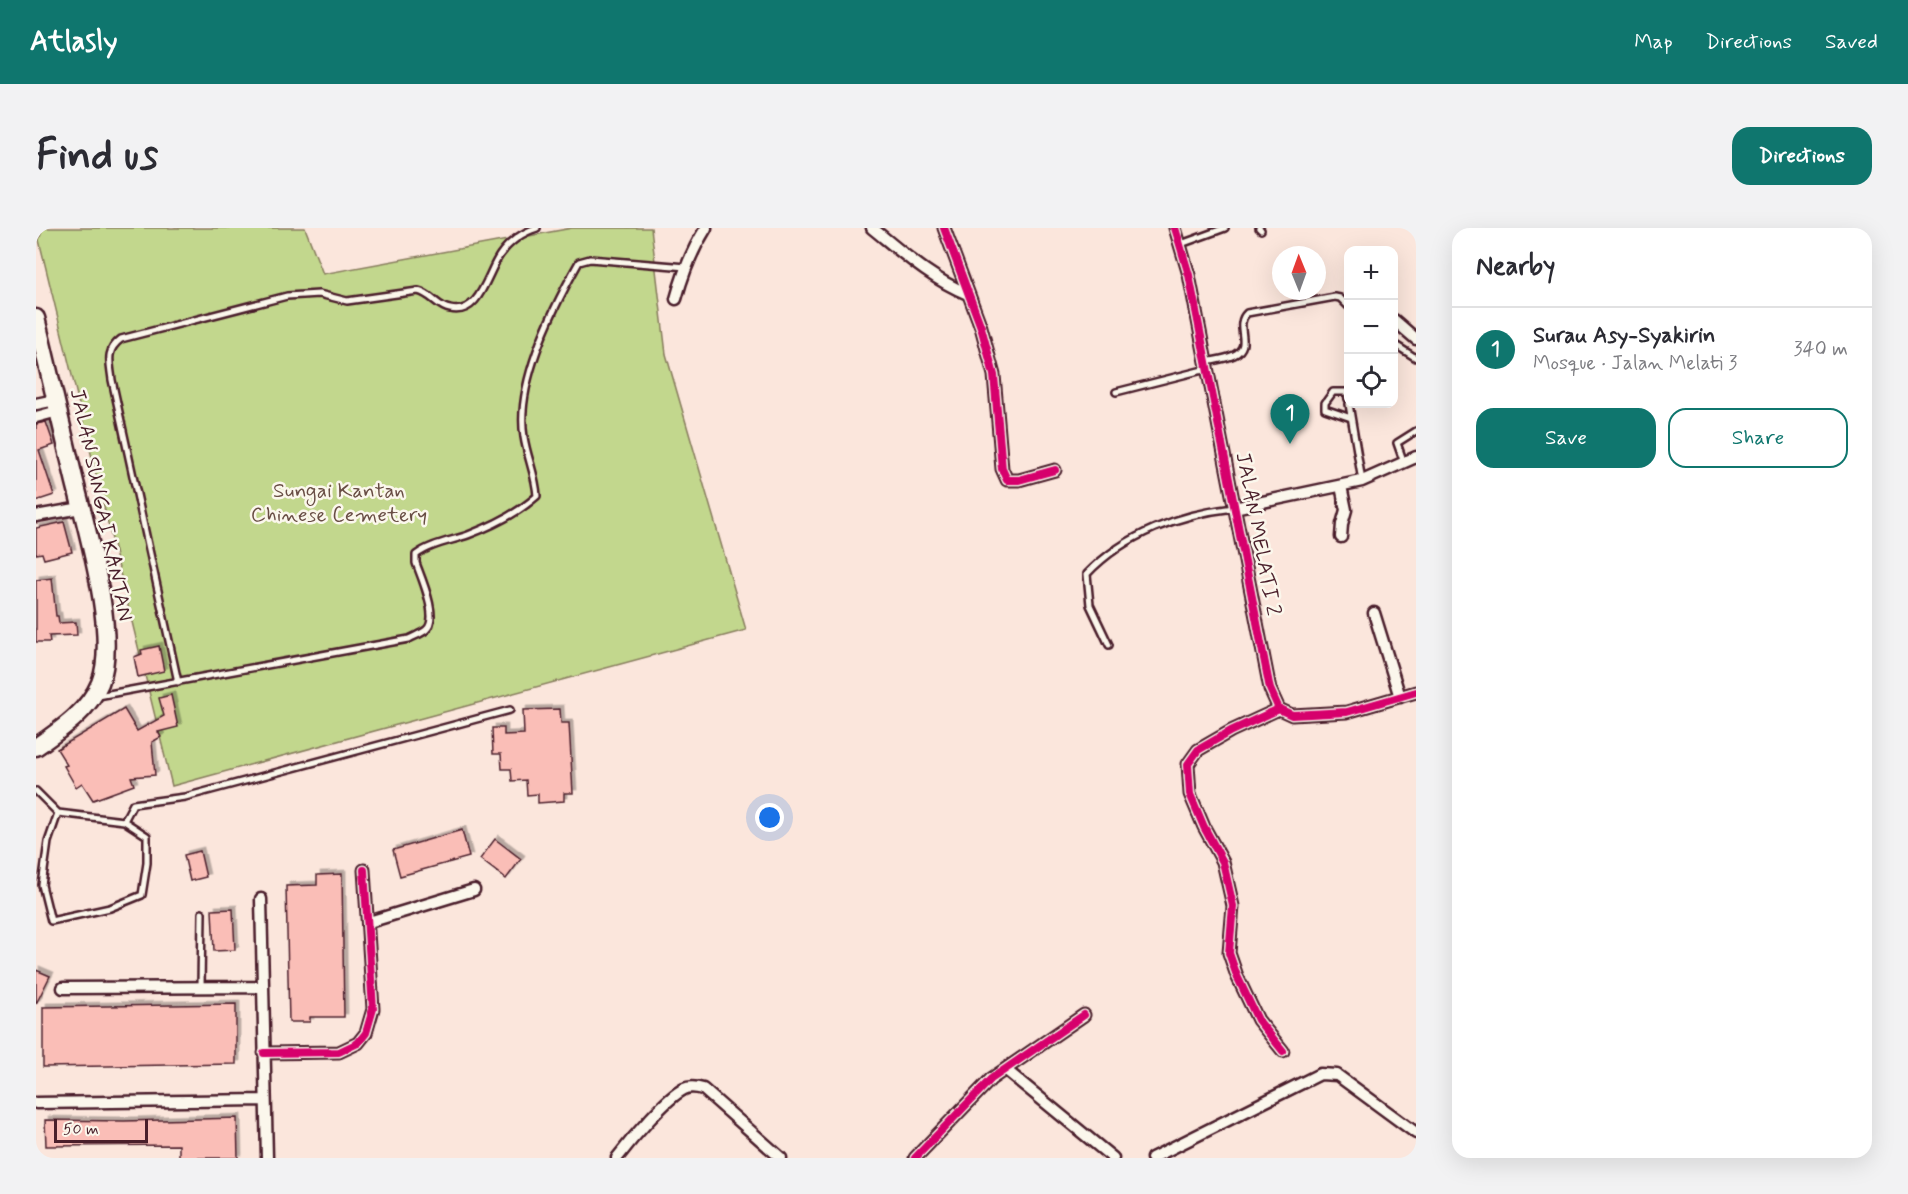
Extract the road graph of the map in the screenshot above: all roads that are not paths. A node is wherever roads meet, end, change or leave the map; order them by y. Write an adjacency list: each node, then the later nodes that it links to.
1 (537, 228): 37 (lane)
2 (706, 228): 8 (street)
3 (872, 228): 9 (street)
4 (944, 228): 9 (street)
5 (1175, 228): 7 (street, JALAN MELATI 2)
6 (1225, 228): 7 (lane)
7 (1181, 244): 17 (street, JALAN MELATI 2)
8 (686, 267): 10 (street); 37 (lane)
9 (968, 294): 28 (street)
10 (676, 298)
11 (1344, 302): 17 (lane)
12 (36, 318): 21 (main road, JALAN SUNGAI KANTAN)
13 (1398, 323): 14 (street)
14 (1416, 339)
15 (1398, 347): 16 (lane)
16 (1416, 358)
17 (1206, 366): 18 (lane); 32 (street, JALAN MELATI 2)
18 (1116, 392)
19 (1344, 392): 24 (lane)
20 (36, 405): 21 (street)
21 (57, 406): 23 (street); 31 (main road, JALAN SUNGAI KANTAN)
22 (1350, 408): 24 (lane)
23 (36, 417)
24 (1351, 418): 29 (lane)
25 (1416, 431): 27 (lane)
26 (1416, 457): 27 (street)
27 (1404, 463): 29 (street)
28 (1055, 470)
29 (1362, 481): 30 (street)
30 (1341, 486): 32 (street); 34 (street)
31 (81, 507): 33 (street); 39 (main road, JALAN SUNGAI KANTAN)
32 (1234, 508): 36 (lane); 41 (street, JALAN MELATI 2)
33 (36, 516)
34 (1341, 537)
35 (1374, 614): 40 (street)
36 (1109, 645)
37 (178, 682): 39 (lane)
38 (1416, 692): 40 (street)
39 (93, 697): 43 (main road, JALAN SUNGAI KANTAN)
40 (1400, 697): 41 (street)
41 (1279, 709): 56 (street)
42 (510, 710): 46 (lane)
43 (36, 747)
44 (36, 791): 45 (lane)
45 (58, 813): 46 (lane); 46 (lane)
46 (124, 821)
47 (364, 870): 51 (street)
48 (474, 890): 51 (street)
49 (261, 899): 53 (street)
50 (202, 913): 52 (lane)
51 (369, 922): 57 (street)
52 (201, 987): 53 (street); 54 (street)
53 (263, 987): 57 (street)
54 (63, 988)
55 (1084, 1015): 58 (street)
56 (1283, 1051)
57 (264, 1053): 59 (street)
58 (1006, 1071): 65 (street); 66 (street)
59 (265, 1101): 60 (street); 63 (street)
60 (36, 1103)
61 (1415, 1130): 67 (street)
62 (620, 1154): 64 (street)
63 (267, 1158)
64 (781, 1158)
65 (915, 1158)
66 (1113, 1158)
67 (1152, 1158)

